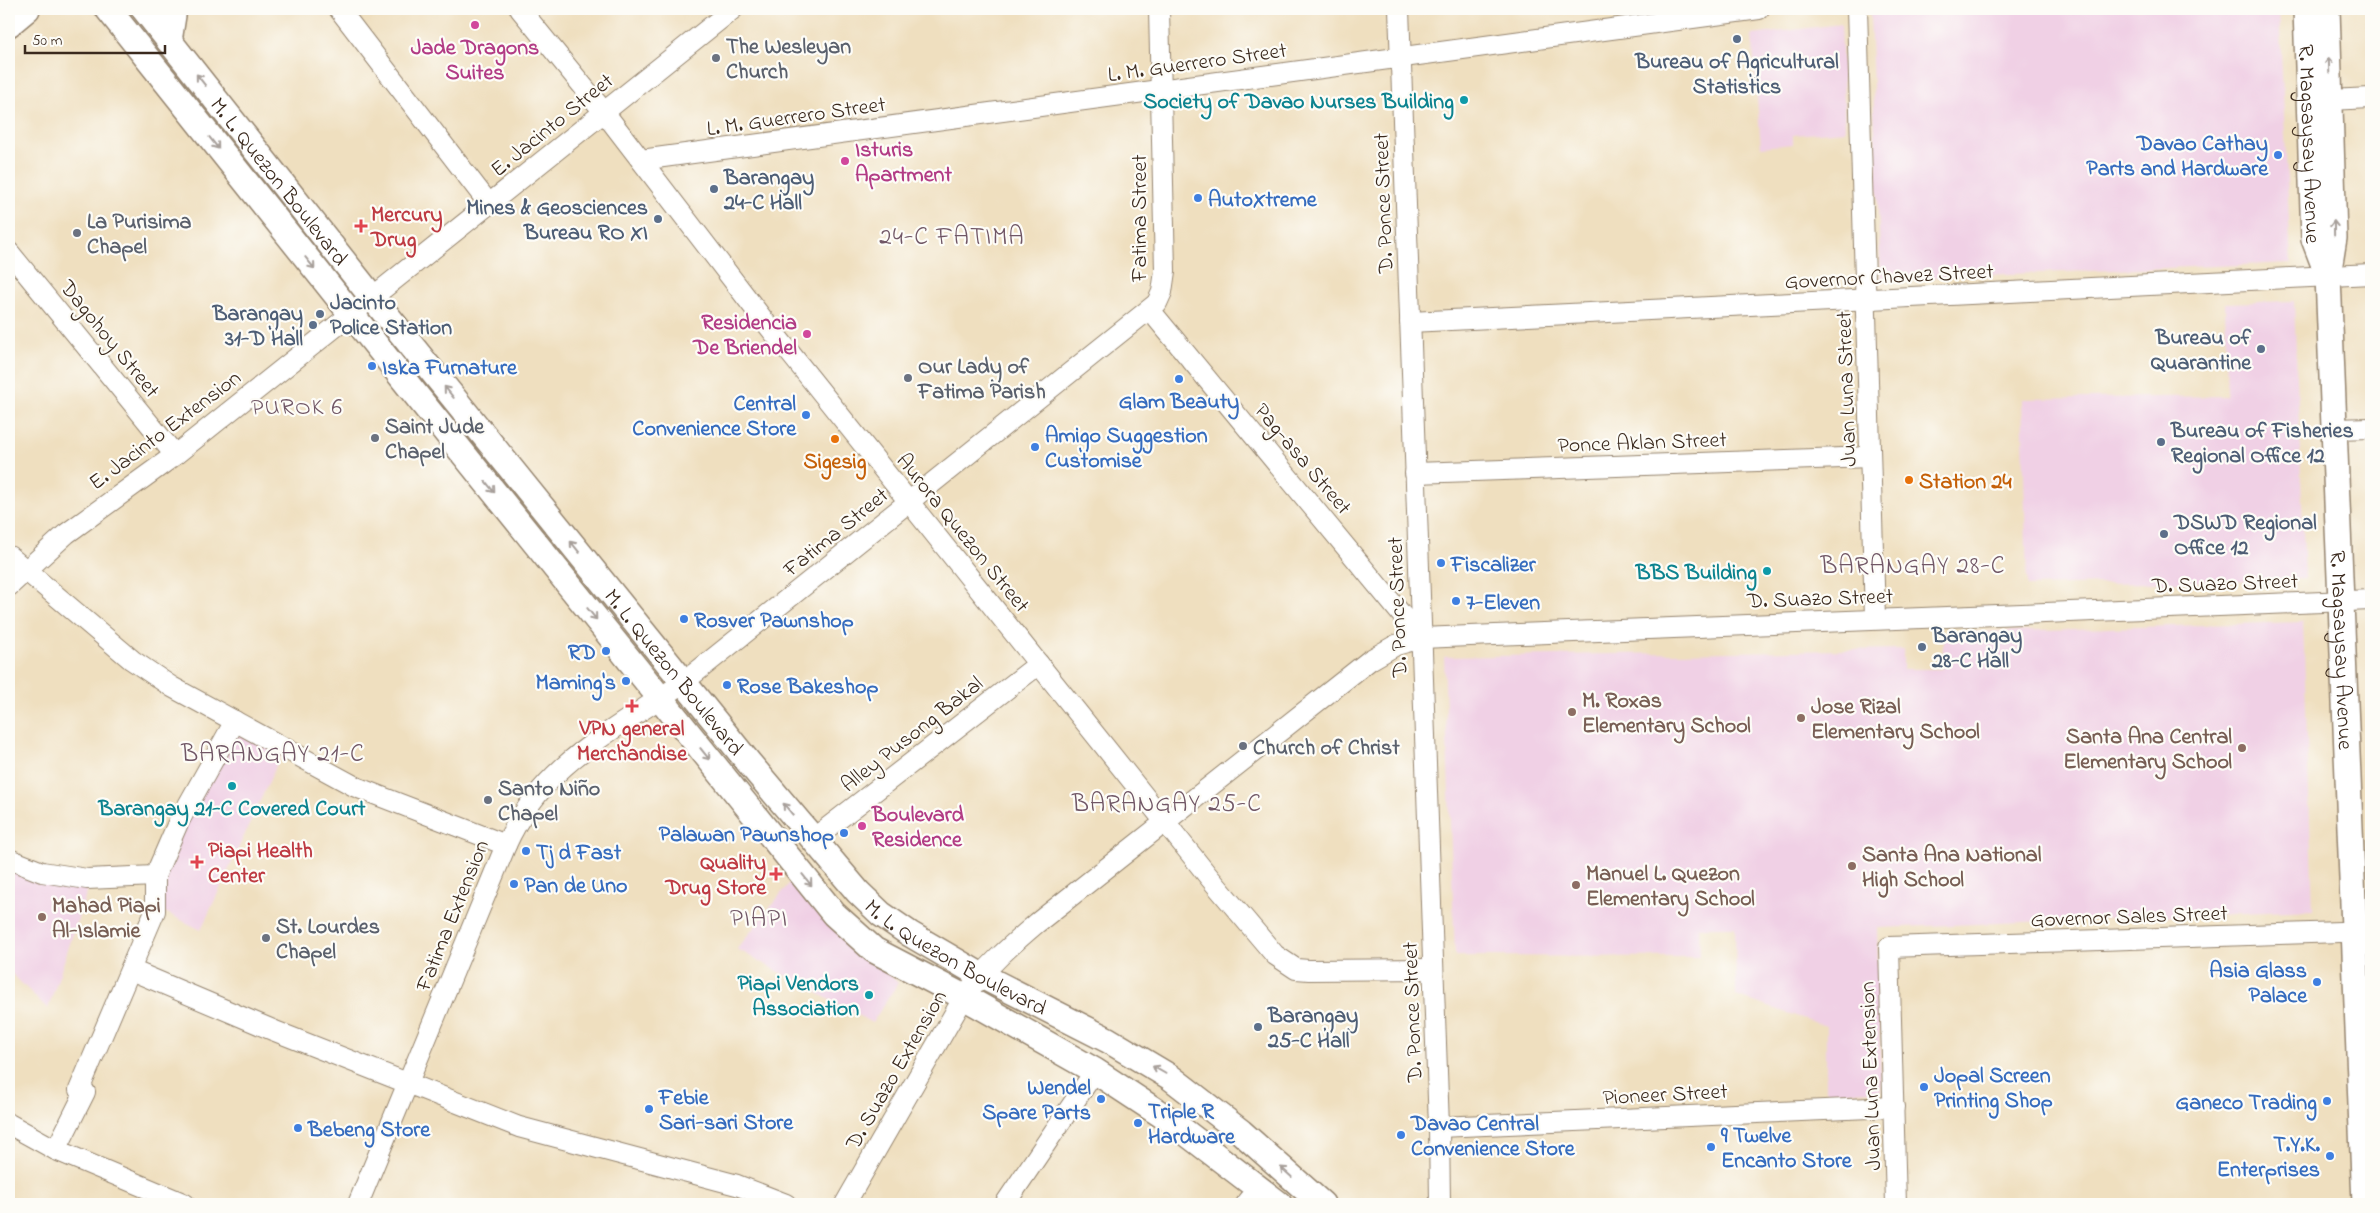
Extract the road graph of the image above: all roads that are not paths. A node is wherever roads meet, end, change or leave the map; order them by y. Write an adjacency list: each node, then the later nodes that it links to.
1 (27, 9): 14 (main road)
2 (108, 9): 29 (main road, M. L. Quezon Boulevard, one-way to 29)
3 (144, 9): 15 (main road, M. L. Quezon Boulevard)
4 (174, 9): 15 (main road)
5 (339, 9): 22 (street)
6 (520, 9): 20 (street, Aurora Quezon Street)
7 (733, 9): 20 (street, E. Jacinto Street)
8 (1159, 9): 17 (street, Fatima Street)
9 (1398, 9): 16 (street, D. Ponce Street)
10 (1759, 9): 16 (street, L. M. Guerrero Street)
11 (1857, 9): 27 (street, Juan Luna Street)
12 (2306, 9): 25 (main road, R. Magsaysay Avenue)
13 (2327, 9): 19 (main road, R. Magsaysay Avenue, one-way to 13)
14 (9, 24)
15 (169, 41): 26 (main road, M. L. Quezon Boulevard, one-way to 15)
16 (1400, 56): 17 (street, L. M. Guerrero Street); 30 (street, D. Ponce Street)
17 (1161, 90): 21 (street, L. M. Guerrero Street); 28 (street, Fatima Street)
18 (2371, 98): 19 (street)
19 (2330, 100): 25 (main road, R. Magsaysay Avenue, one-way to 19)
20 (604, 112): 21 (street, Aurora Quezon Street); 22 (street, E. Jacinto Street)
21 (641, 160): 36 (street, Aurora Quezon Street)
22 (489, 204): 26 (street, E. Jacinto Street)
23 (9, 252): 33 (street, Dagohoy Street)
24 (2371, 274): 25 (street, Governor Chavez Street)
25 (2328, 276): 27 (street, Governor Chavez Street); 32 (main road, R. Magsaysay Avenue)
26 (372, 297): 29 (street, E. Jacinto Street); 45 (main road, M. L. Quezon Boulevard, one-way to 26)
27 (1866, 300): 30 (street, Governor Chavez Street); 34 (street, Juan Luna Street)
28 (1150, 310): 36 (street, Fatima Street); 43 (street, Pag-asa Street)
29 (352, 314): 33 (street, E. Jacinto Extension); 46 (main road, M. L. Quezon Boulevard, one-way to 46)
30 (1410, 322): 35 (street, D. Ponce Street)
31 (2371, 428): 32 (street)
32 (2335, 430): 41 (main road, R. Magsaysay Avenue)
33 (175, 455): 38 (street, E. Jacinto Extension)
34 (1870, 457): 35 (street, Ponce Aklan Street); 42 (street, Juan Luna Street)
35 (1415, 473): 43 (street, D. Ponce Street)
36 (910, 502): 44 (street, Aurora Quezon Street); 45 (street, Fatima Street)
37 (9, 556): 38 (street)
38 (25, 569): 39 (street, E. Jacinto Extension); 47 (street)
39 (9, 586)
40 (2371, 600): 41 (street, D. Suazo Street)
41 (2342, 602): 42 (street, D. Suazo Street); 53 (main road, R. Magsaysay Avenue)
42 (1875, 618): 43 (street, D. Suazo Street)
43 (1421, 638): 48 (street, D. Suazo Extension); 55 (street, D. Ponce Street)
44 (1039, 664): 48 (street, Aurora Quezon Street); 49 (street, Alley Pusong Bakal)
45 (685, 682): 46 (street, Fatima Street); 49 (main road, M. L. Quezon Boulevard, one-way to 45)
46 (661, 698): 50 (street, Fatima Extension); 58 (main road, M. L. Quezon Boulevard, one-way to 58)
47 (235, 721): 50 (street); 52 (street)
48 (1165, 822): 55 (street, Aurora Quezon Street); 57 (street, D. Suazo Extension)
49 (813, 839): 57 (main road, M. L. Quezon Boulevard)
50 (506, 844): 60 (street, Fatima Extension)
51 (9, 859): 52 (street)
52 (155, 876): 56 (street)
53 (2363, 931): 54 (street, Governor Sales Street); 75 (main road, R. Magsaysay Avenue)
54 (1889, 947): 61 (street, Juan Luna Extension)
55 (1433, 969): 63 (street, D. Ponce Street)
56 (131, 970): 60 (street); 64 (street)
57 (980, 974): 58 (street, D. Suazo Extension); 72 (main road, M. L. Quezon Boulevard, one-way to 57)
58 (964, 997): 59 (main road, M. L. Quezon Boulevard); 69 (street, D. Suazo Extension)
59 (1095, 1071): 65 (main road, M. L. Quezon Boulevard); 70 (street)
60 (407, 1084): 67 (street, Fatima Extension); 68 (street)
61 (1894, 1107): 63 (street, Pioneer Street); 74 (street, Juan Luna Extension)
62 (9, 1124): 64 (street)
63 (1439, 1127): 73 (street, D. Ponce Street)
64 (56, 1150): 66 (street)
65 (1253, 1196): 71 (main road, M. L. Quezon Boulevard)
66 (185, 1204)
67 (358, 1204)
68 (786, 1204)
69 (845, 1204)
70 (1006, 1204)
71 (1279, 1204)
72 (1322, 1204)
73 (1440, 1204)
74 (1896, 1204)
75 (2364, 1204)

